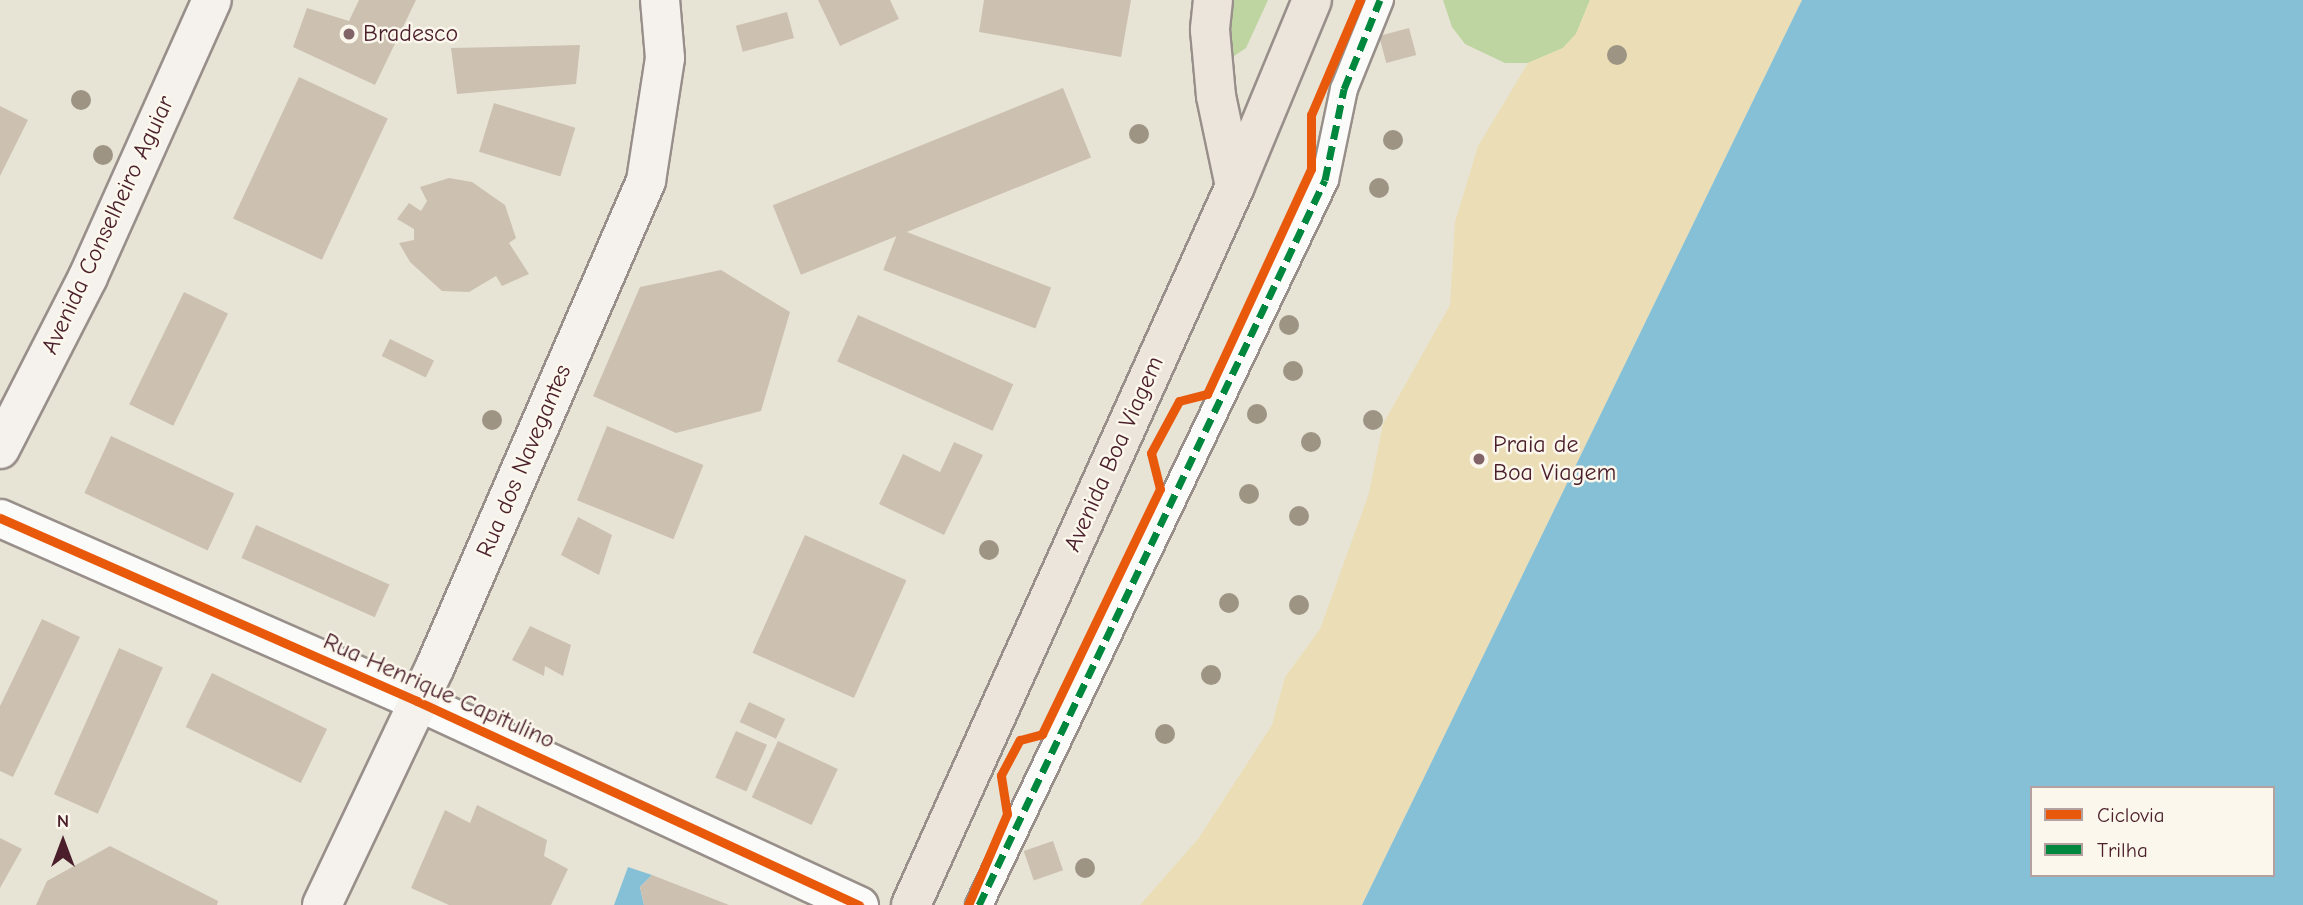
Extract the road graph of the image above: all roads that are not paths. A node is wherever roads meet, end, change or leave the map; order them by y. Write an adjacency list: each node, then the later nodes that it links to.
1 (212, 0): 7 (main road, Avenida Conselheiro Aguiar)
2 (660, 0): 9 (main road, Rua dos Navegantes)
3 (1213, 0): 6 (main road)
4 (1312, 0): 6 (main road, Avenida Boa Viagem)
5 (1380, 0): 13 (street)
6 (1235, 186): 12 (main road, Avenida Boa Viagem)
7 (0, 449)
8 (0, 518): 9 (street, Rua Henrique Capitulino)
9 (417, 701): 10 (main road, Rua dos Navegantes); 11 (street, Rua Henrique Capitulino)
10 (322, 905)
11 (859, 905)
12 (911, 905)
13 (979, 905)

